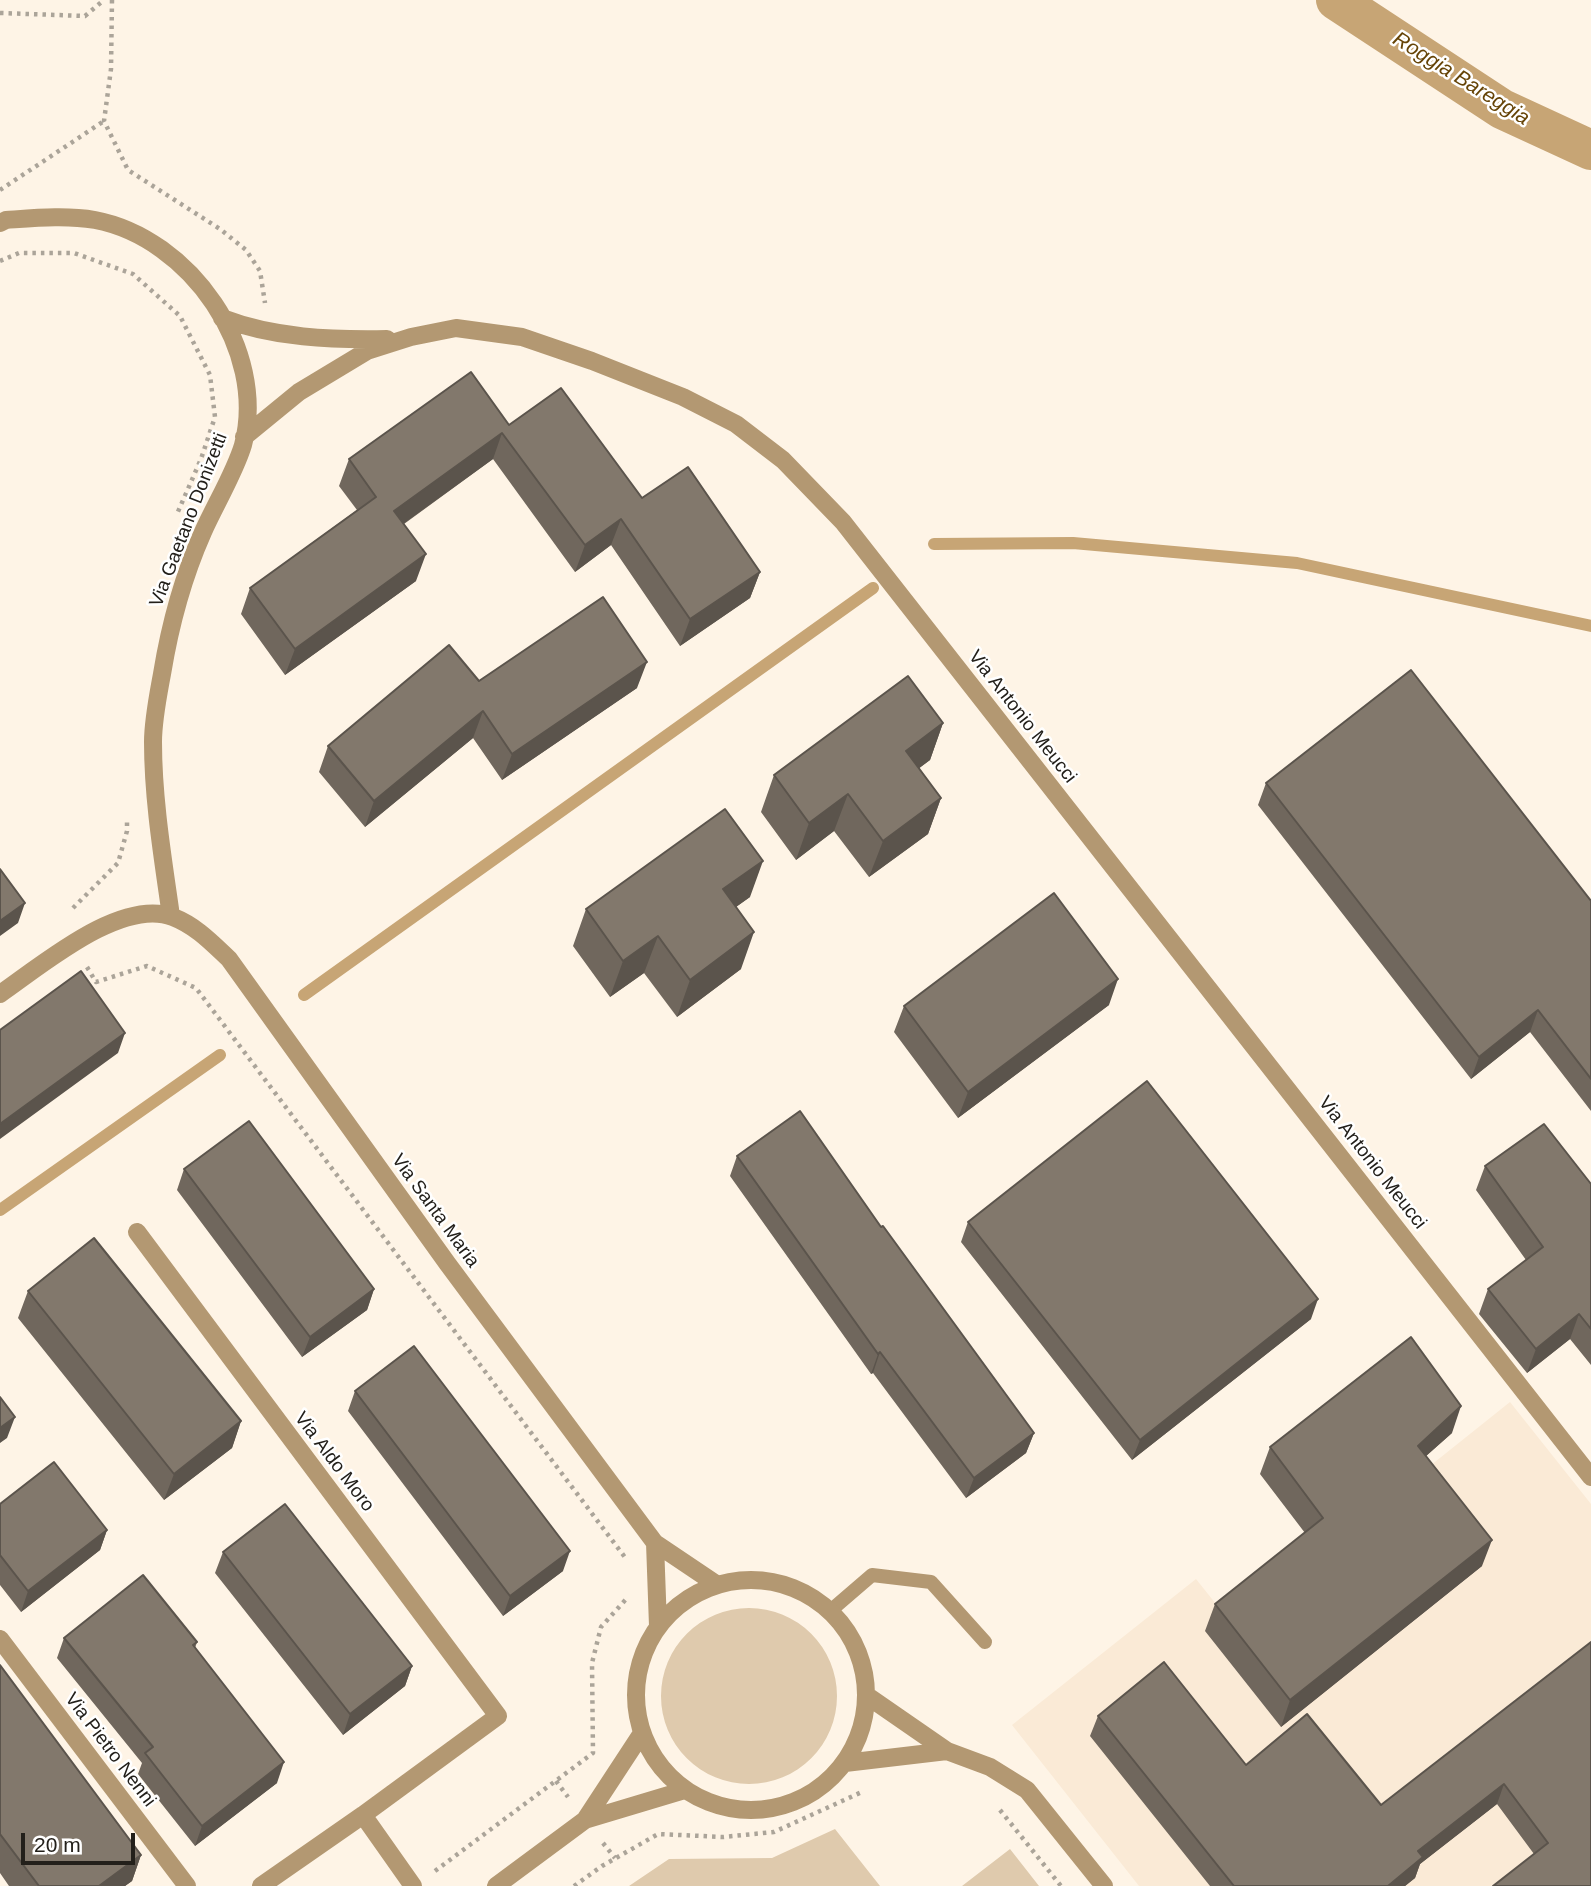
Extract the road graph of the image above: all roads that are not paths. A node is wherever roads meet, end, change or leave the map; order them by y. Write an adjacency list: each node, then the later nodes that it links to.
1 (0, 223): 2 (street, Via Gaetano Donizetti)
2 (222, 318): 3 (street); 4 (street, Via Gaetano Donizetti)
3 (404, 339): 4 (street, Via Antonio Meucci); 8 (street, Via Antonio Meucci)
4 (244, 437): 5 (street, Via Gaetano Donizetti)
5 (171, 916): 6 (street); 9 (street, Via Santa Maria)
6 (0, 994)
7 (137, 1232): 20 (street, Via Aldo Moro)
8 (1591, 1477)
9 (655, 1543): 10 (street, Via Santa Maria); 12 (street)
10 (716, 1584): 11 (street); 12 (street)
11 (829, 1612): 14 (lane); 15 (street)
12 (658, 1626): 16 (street)
13 (0, 1639): 23 (street, Via Pietro Nenni)
14 (985, 1642)
15 (866, 1695): 17 (street); 18 (street)
16 (642, 1733): 19 (street); 21 (street)
17 (947, 1751): 18 (street); 26 (street)
18 (845, 1763): 19 (street)
19 (685, 1790): 21 (street)
20 (363, 1815): 22 (street); 24 (street)
21 (585, 1820): 25 (street)
22 (419, 1882)
23 (187, 1886)
24 (261, 1886)
25 (496, 1886)
26 (1104, 1886)

